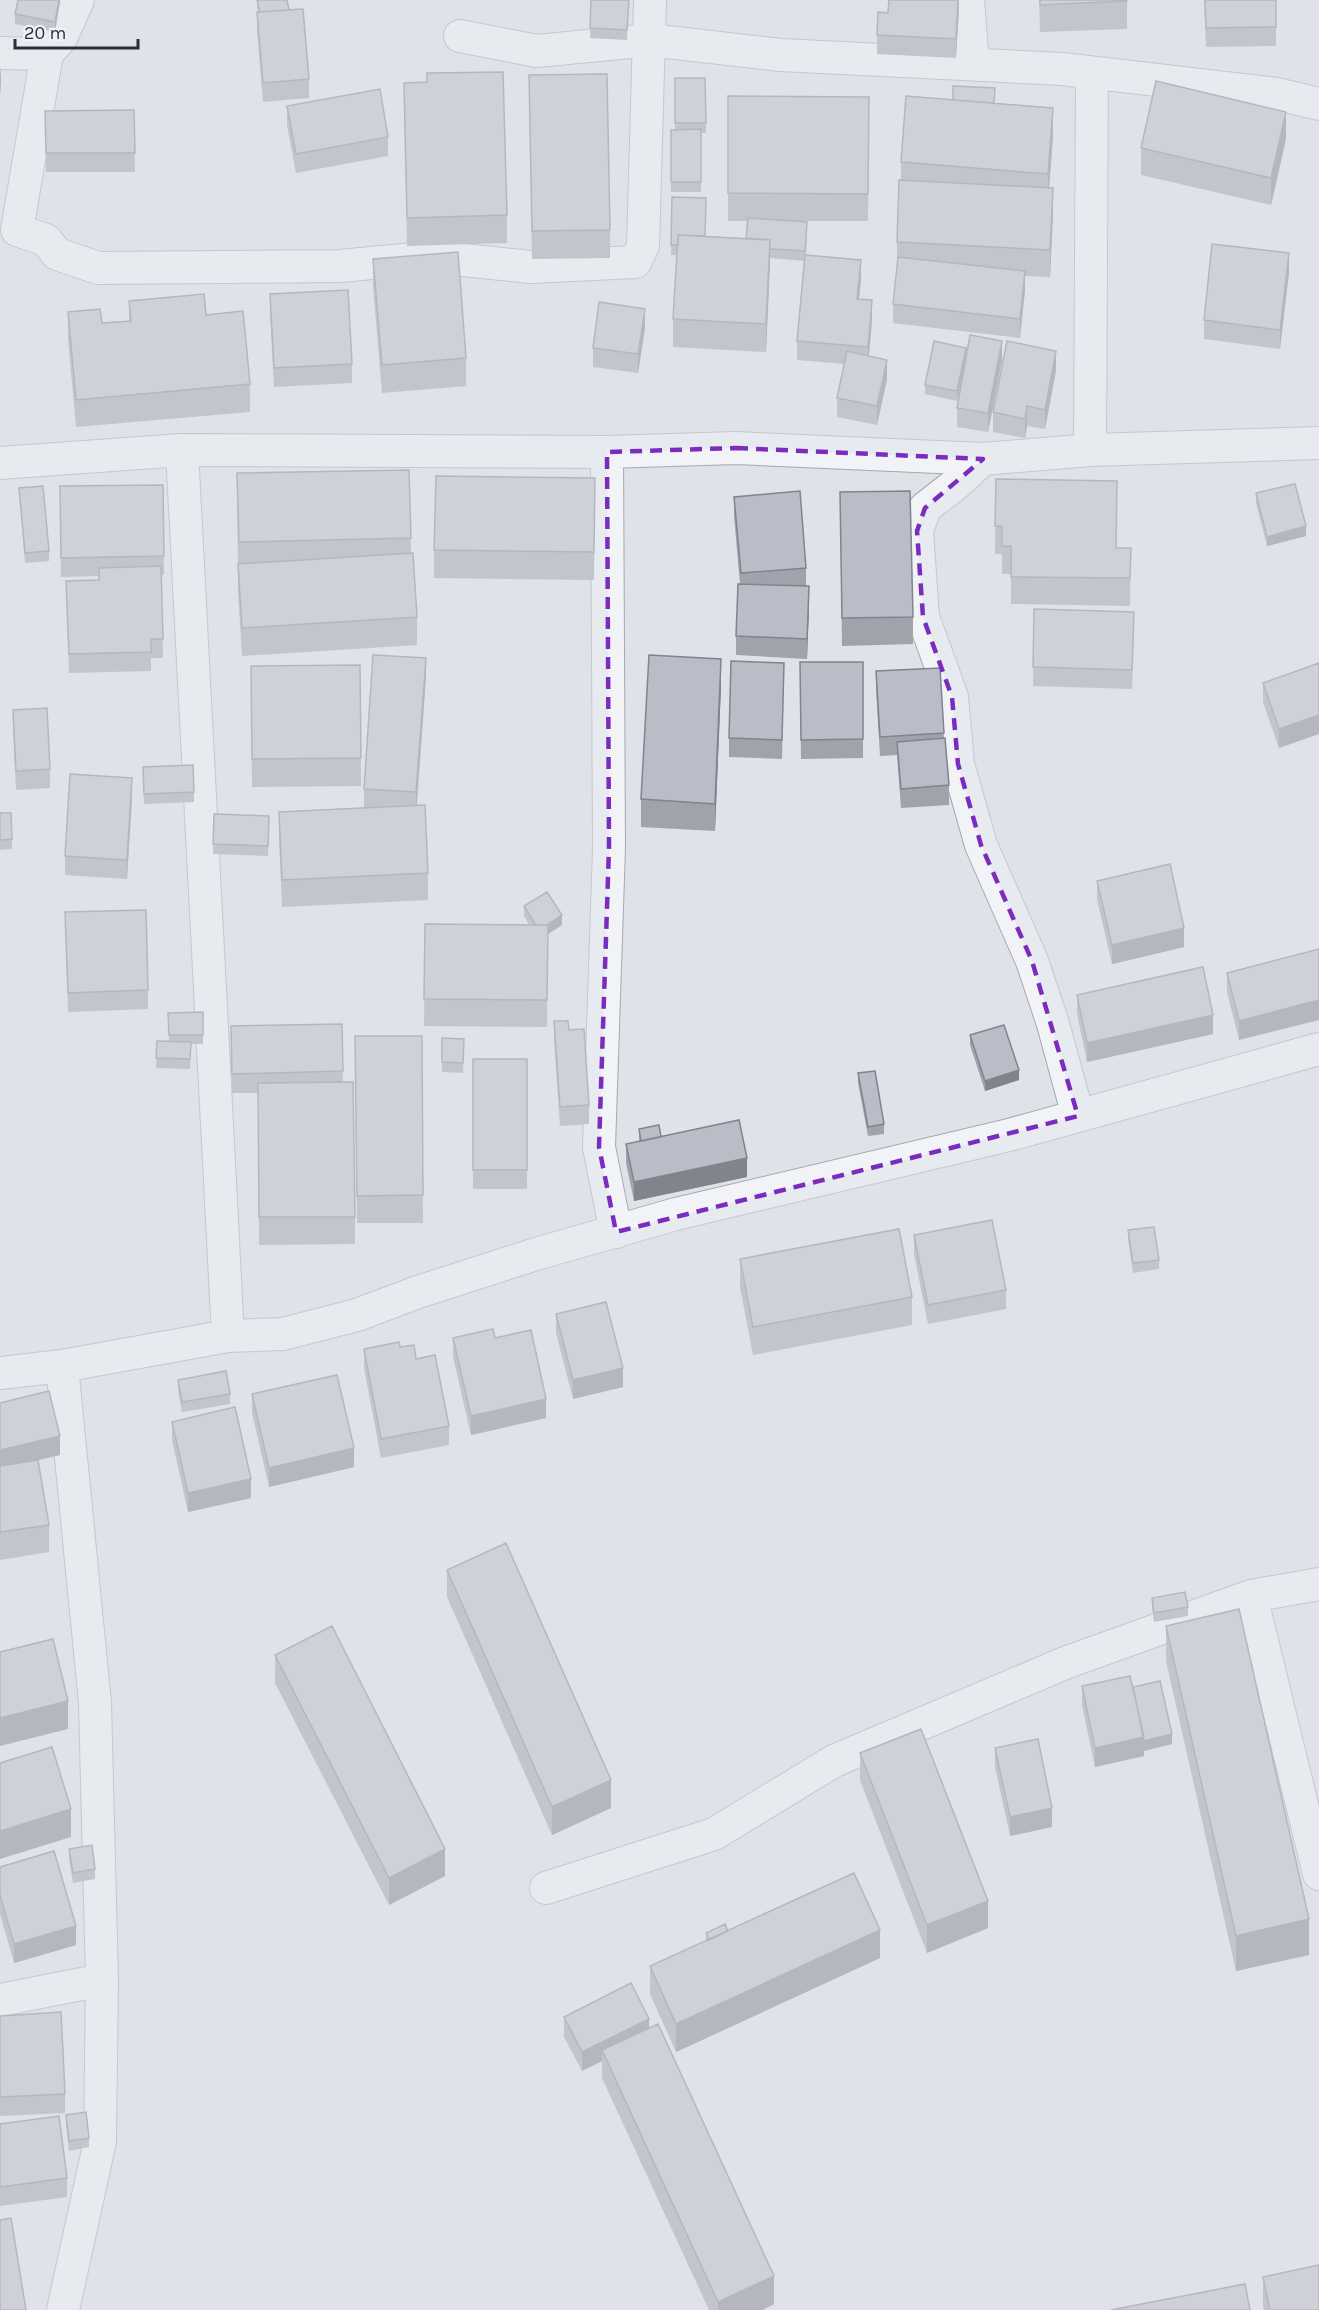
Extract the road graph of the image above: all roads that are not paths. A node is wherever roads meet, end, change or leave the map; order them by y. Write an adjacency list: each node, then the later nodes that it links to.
1 (78, 0): 7 (street)
2 (650, 0): 5 (street)
3 (968, 0): 8 (street)
4 (460, 36): 5 (street)
5 (650, 40): 7 (street); 8 (street)
6 (0, 53): 7 (street)
7 (47, 54)
8 (978, 64): 9 (street)
9 (1092, 73): 10 (street); 13 (street)
10 (1319, 104)
11 (1319, 442): 13 (street)
12 (182, 450): 14 (street); 16 (street); 20 (street)
13 (1089, 450): 15 (street)
14 (607, 452): 15 (street); 19 (street)
15 (983, 459): 18 (street)
16 (0, 463)
17 (1319, 1049): 18 (street)
18 (1078, 1116): 19 (street)
19 (616, 1232): 20 (street)
20 (228, 1336): 21 (street)
21 (62, 1366): 22 (street); 27 (street)
22 (0, 1373)
23 (1319, 1584): 24 (street)
24 (1251, 1596): 25 (street); 26 (street)
25 (1319, 1874)
26 (546, 1888)
27 (102, 1980): 28 (street); 29 (street)
28 (0, 2000)
29 (63, 2310)

